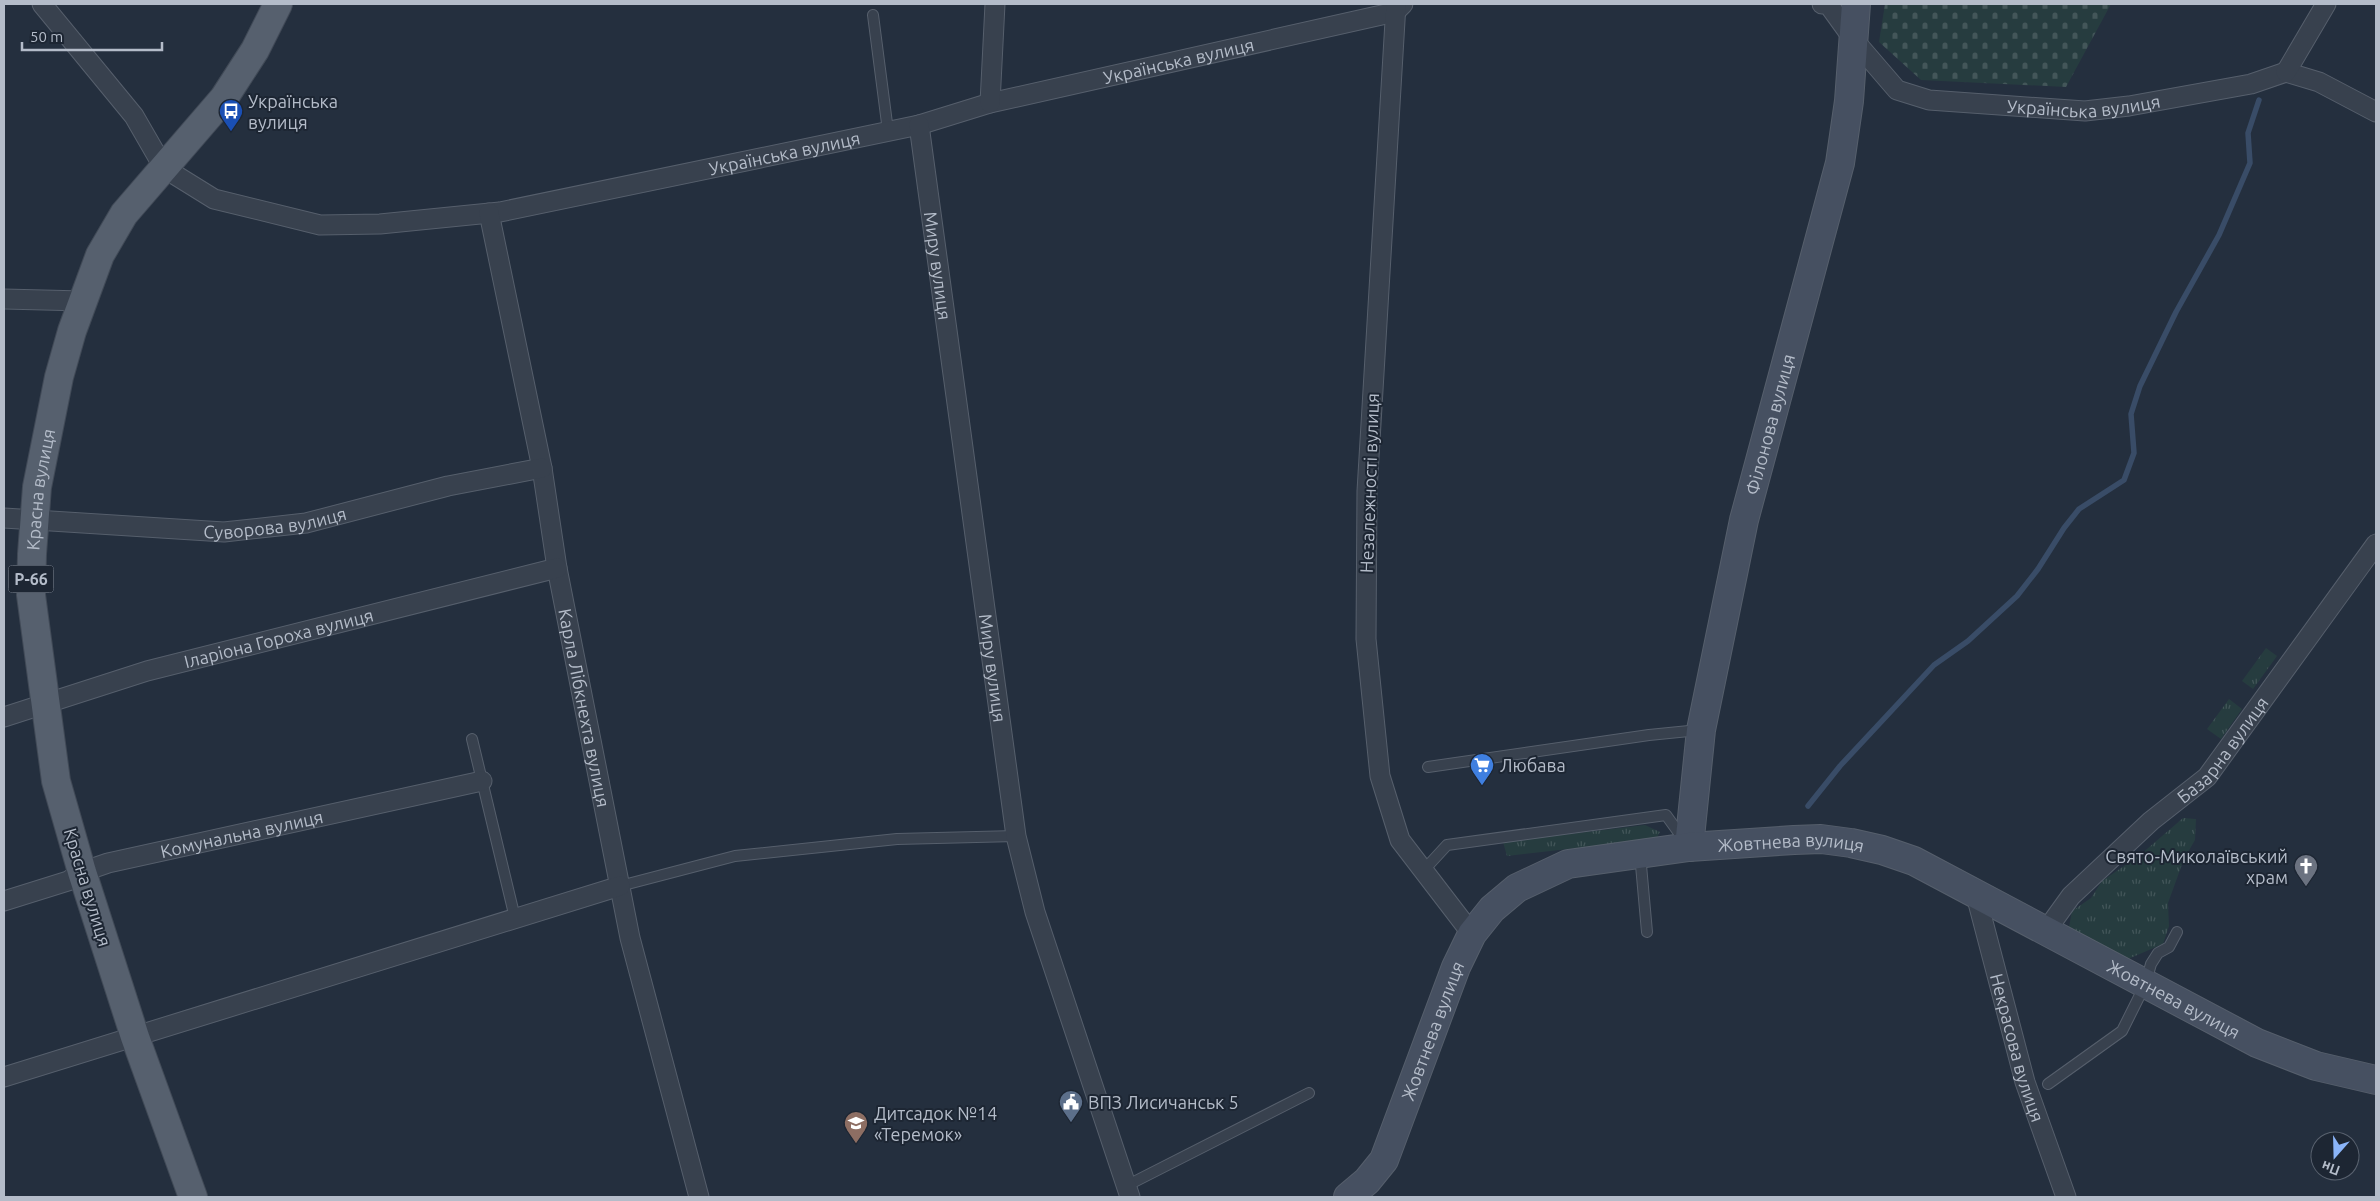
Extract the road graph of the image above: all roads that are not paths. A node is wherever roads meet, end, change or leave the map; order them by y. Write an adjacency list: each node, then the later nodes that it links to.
1 (42, 4): 15 (street)
2 (278, 4): 15 (main road, Красна вулиця / Р-66)
3 (995, 4): 11 (street)
4 (1822, 4): 9 (street, Українська вулиця)
5 (1856, 4): 9 (main road, Філонова вулиця)
6 (2326, 4): 10 (street)
7 (1398, 6): 11 (street, Українська вулиця); 33 (street, Незалежності вулиця)
8 (874, 15): 14 (lane)
9 (1854, 40): 10 (street, Українська вулиця); 26 (main road, Філонова вулиця)
10 (2286, 72): 12 (street)
11 (990, 103): 13 (street, Українська вулиця)
12 (2376, 112)
13 (919, 125): 14 (street, Українська вулиця); 30 (street, Миру вулиця)
14 (888, 131): 16 (street, Українська вулиця)
15 (164, 168): 16 (street, Українська вулиця); 18 (main road, Красна вулиця / Р-66)
16 (489, 213): 19 (street, Карла Лібкнехта вулиця)
17 (4, 299): 18 (street)
18 (83, 301): 21 (main road, Красна вулиця / Р-66)
19 (542, 468): 21 (street, Суворова вулиця); 23 (street, Карла Лібкнехта вулиця)
20 (4, 518): 21 (street, Суворова вулиця)
21 (34, 522): 24 (main road, Красна вулиця / Р-66)
22 (2376, 544): 40 (street, Базарна вулиця)
23 (557, 568): 24 (street, Іларіона Гороха вулиця); 35 (street, Карла Лібкнехта вулиця)
24 (45, 703): 25 (street, Іларіона Гороха вулиця); 34 (main road, Красна вулиця / Р-66)
25 (4, 717)
26 (1701, 730): 28 (lane); 31 (main road, Філонова вулиця)
27 (472, 739): 29 (lane)
28 (1428, 767)
29 (482, 781): 34 (street, Комунальна вулиця); 38 (lane)
30 (1016, 836): 35 (lane); 49 (street, Миру вулиця)
31 (1689, 847): 32 (main road, Жовтнева вулиця); 33 (lane); 36 (main road, Жовтнева вулиця)
32 (1640, 854): 39 (lane); 42 (main road, Жовтнева вулиця)
33 (1424, 870): 42 (street, Незалежності вулиця)
34 (82, 872): 37 (street, Комунальна вулиця); 44 (main road, Красна вулиця / Р-66)
35 (620, 886): 38 (street); 51 (street, Карла Лібкнехта вулиця)
36 (1976, 895): 40 (main road, Жовтнева вулиця); 53 (street, Некрасова вулиця)
37 (4, 900)
38 (515, 918): 44 (street)
39 (1646, 932)
40 (2045, 932): 43 (main road, Жовтнева вулиця)
41 (2177, 932): 43 (lane)
42 (1472, 934): 52 (main road, Жовтнева вулиця)
43 (2145, 985): 46 (main road, Жовтнева вулиця); 47 (lane)
44 (135, 1037): 45 (street); 50 (main road, Красна вулиця / Р-66)
45 (4, 1077)
46 (2376, 1080)
47 (2048, 1084)
48 (1309, 1093): 49 (lane)
49 (1128, 1192)
50 (193, 1197)
51 (699, 1197)
52 (1348, 1197)
53 (2066, 1197)

